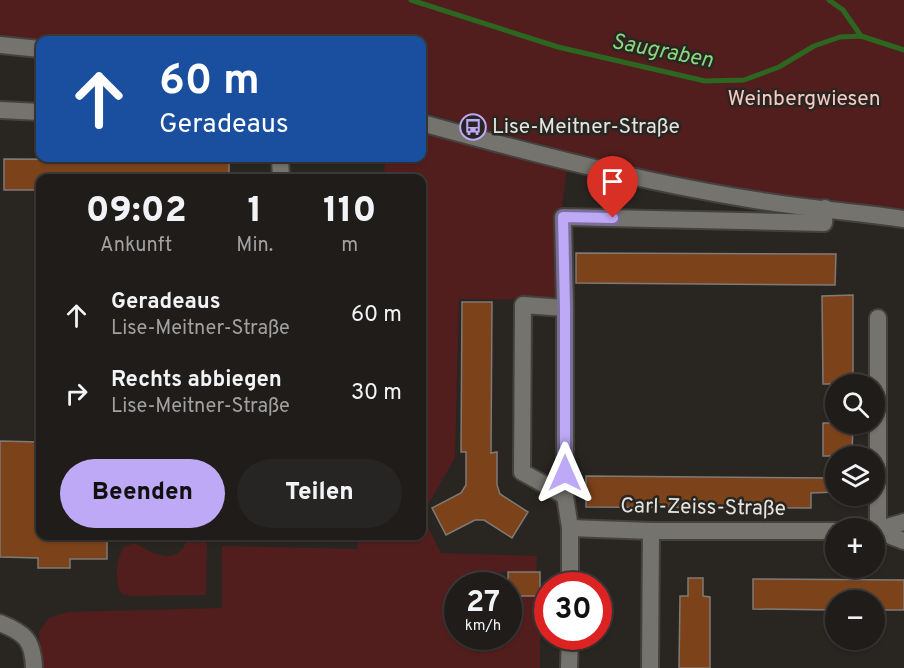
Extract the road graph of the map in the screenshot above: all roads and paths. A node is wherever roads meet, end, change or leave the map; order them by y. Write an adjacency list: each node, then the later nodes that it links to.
1 (0, 45): 2 (street)
2 (36, 49)
3 (0, 110): 4 (street)
4 (36, 112)
5 (426, 124): 6 (street)
6 (825, 208): 7 (street); 8 (street)
7 (904, 219)
8 (565, 308): 10 (street); 10 (street)
9 (878, 318): 11 (street)
10 (565, 496): 13 (street)
11 (876, 518)
12 (904, 522): 14 (street)
13 (570, 528): 15 (street, Carl-Zeiss-Straße); 19 (street)
14 (885, 528)
15 (651, 531): 16 (street, Carl-Zeiss-Straße); 24 (street)
16 (825, 531)
17 (885, 534): 18 (street)
18 (904, 541)
19 (570, 572)
20 (0, 623): 22 (street)
21 (570, 650): 23 (street)
22 (34, 668)
23 (569, 668)
24 (650, 668)

